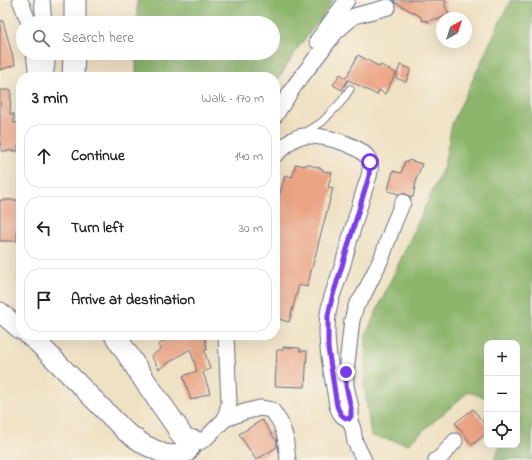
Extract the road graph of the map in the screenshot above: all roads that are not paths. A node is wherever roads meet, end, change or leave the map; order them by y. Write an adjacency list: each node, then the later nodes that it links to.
1 (20, 0): 6 (street)
2 (42, 0): 7 (street)
3 (74, 0): 8 (main road)
4 (347, 0): 16 (street)
5 (388, 7): 17 (street)
6 (26, 16)
7 (43, 16)
8 (75, 16)
9 (35, 60): 12 (street)
10 (47, 60): 13 (street)
11 (73, 60): 14 (main road)
12 (36, 72)
13 (46, 72)
14 (72, 72)
15 (350, 89): 18 (lane)
16 (280, 96)
17 (280, 108)
18 (294, 139): 19 (street); 27 (street)
19 (280, 151)
20 (404, 202): 27 (street)
21 (0, 312): 22 (street)
22 (16, 326)
23 (34, 340): 29 (street)
24 (118, 340): 29 (main road)
25 (226, 340): 26 (street)
26 (225, 419): 29 (street); 30 (street)
27 (349, 419): 31 (street)
28 (455, 440): 32 (street)
29 (194, 441)
30 (288, 460)
31 (364, 460)
32 (436, 460)

